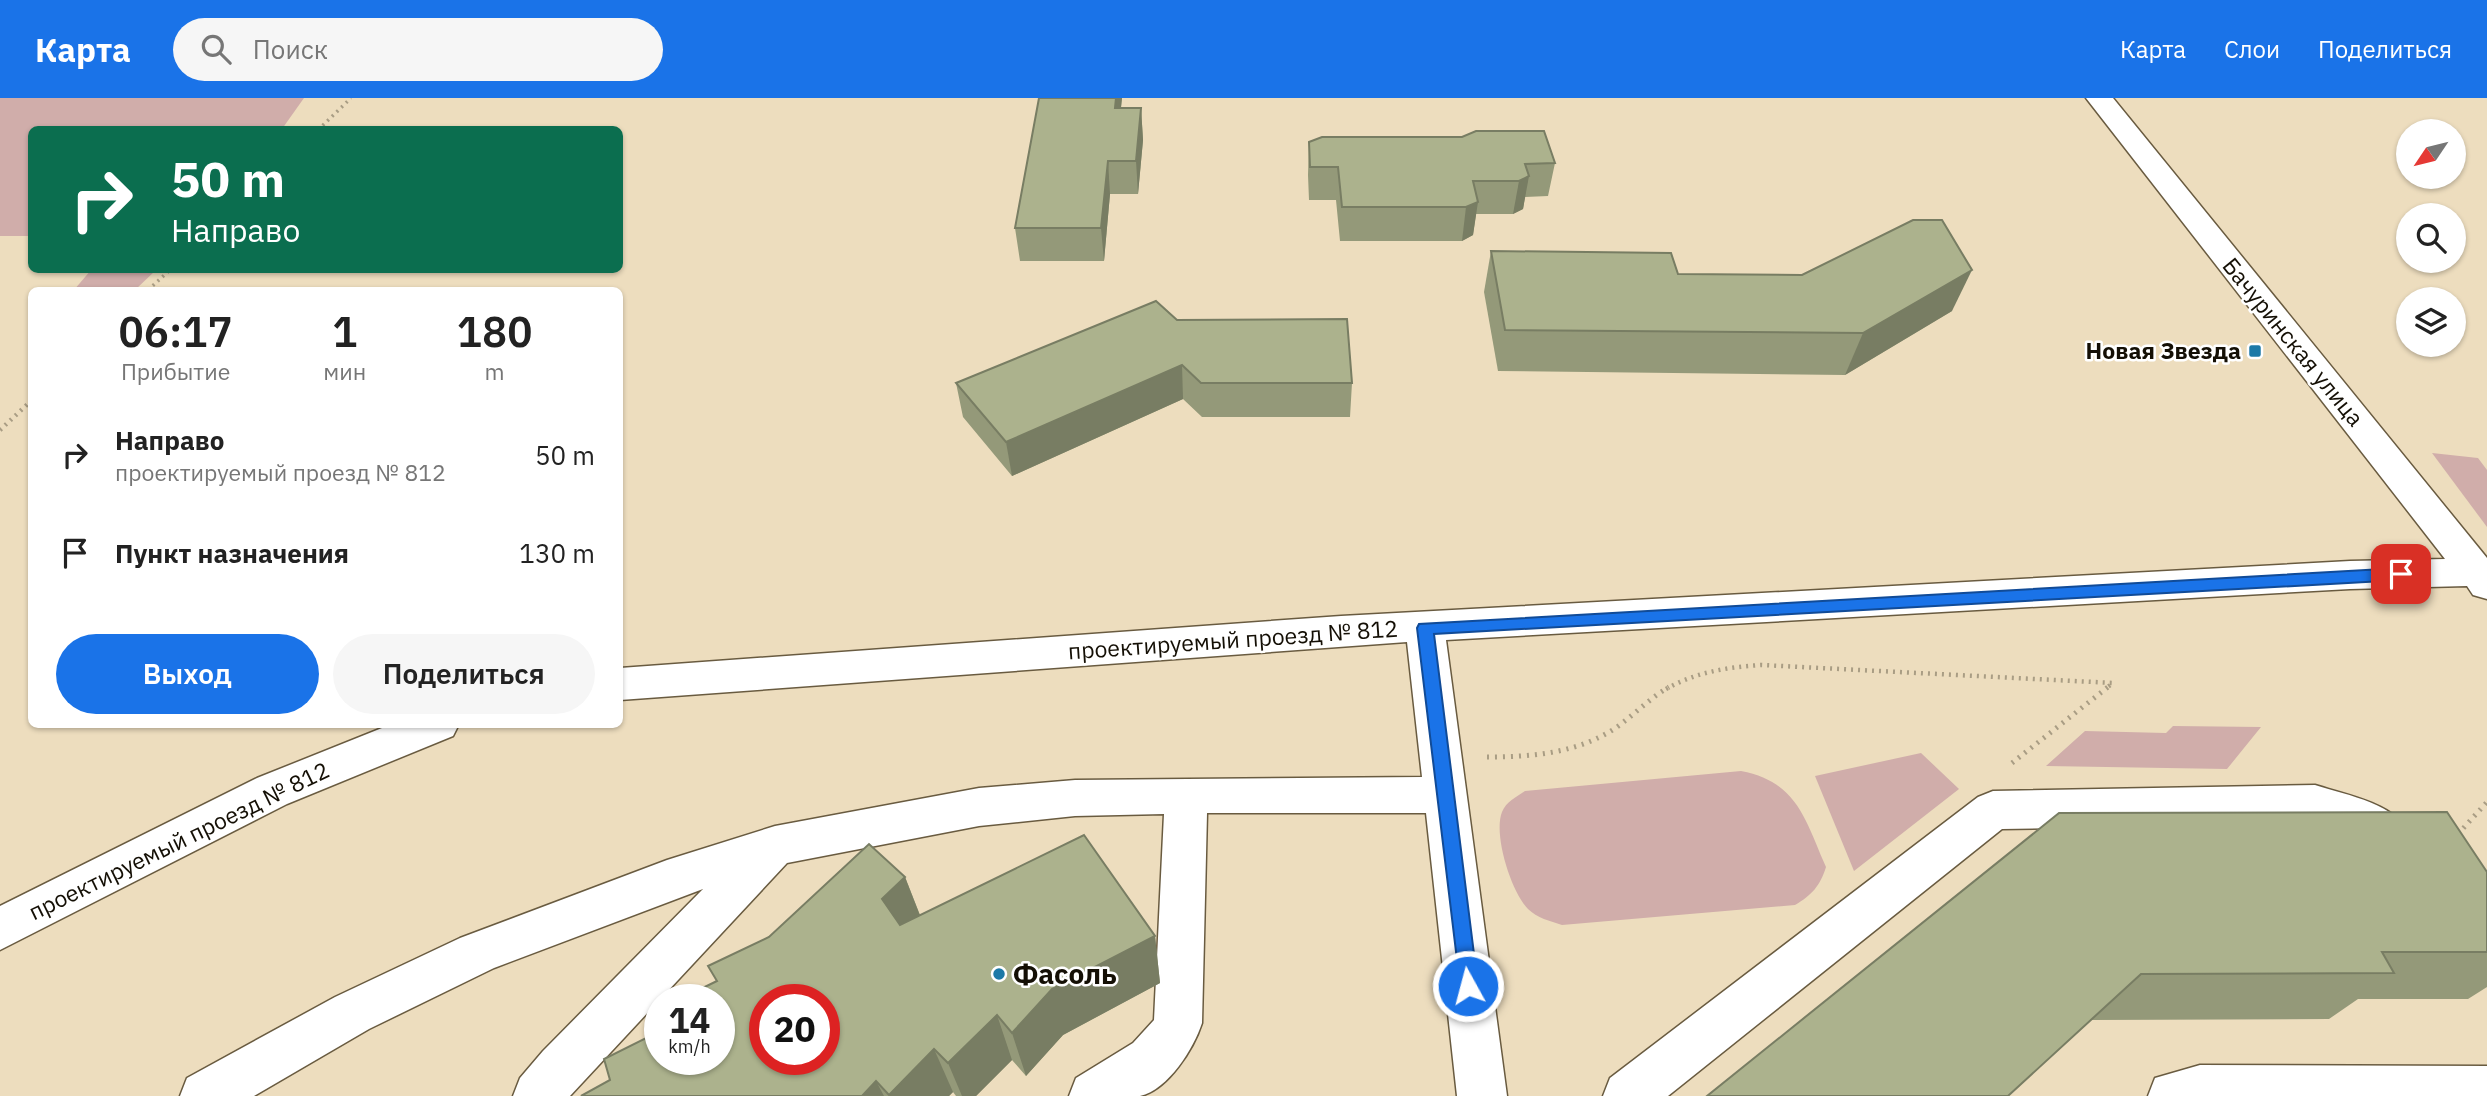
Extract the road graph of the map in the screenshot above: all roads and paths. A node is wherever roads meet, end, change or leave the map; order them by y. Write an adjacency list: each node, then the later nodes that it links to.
1 (351, 98): 3 (path)
2 (2099, 98): 8 (street, Бачуринская улица)
3 (322, 126)
4 (167, 273): 5 (path)
5 (151, 287)
6 (28, 404): 7 (path)
7 (0, 430)
8 (2482, 578): 9 (street, проектируемый проезд № 812)
9 (1425, 628): 10 (street, проектируемый проезд № 812); 12 (street)
10 (623, 684)
11 (428, 728): 18 (street, проектируемый проезд № 812)
12 (1443, 776): 13 (street); 15 (path); 23 (street)
13 (1186, 795): 16 (street); 22 (street)
14 (2487, 802): 17 (path)
15 (1993, 810): 17 (street); 24 (street)
16 (775, 846): 20 (street); 21 (street)
17 (2427, 869)
18 (0, 929)
19 (2487, 1091): 25 (street)
20 (205, 1096)
21 (538, 1096)
22 (1094, 1096)
23 (1482, 1096)
24 (1628, 1096)
25 (2173, 1096)

